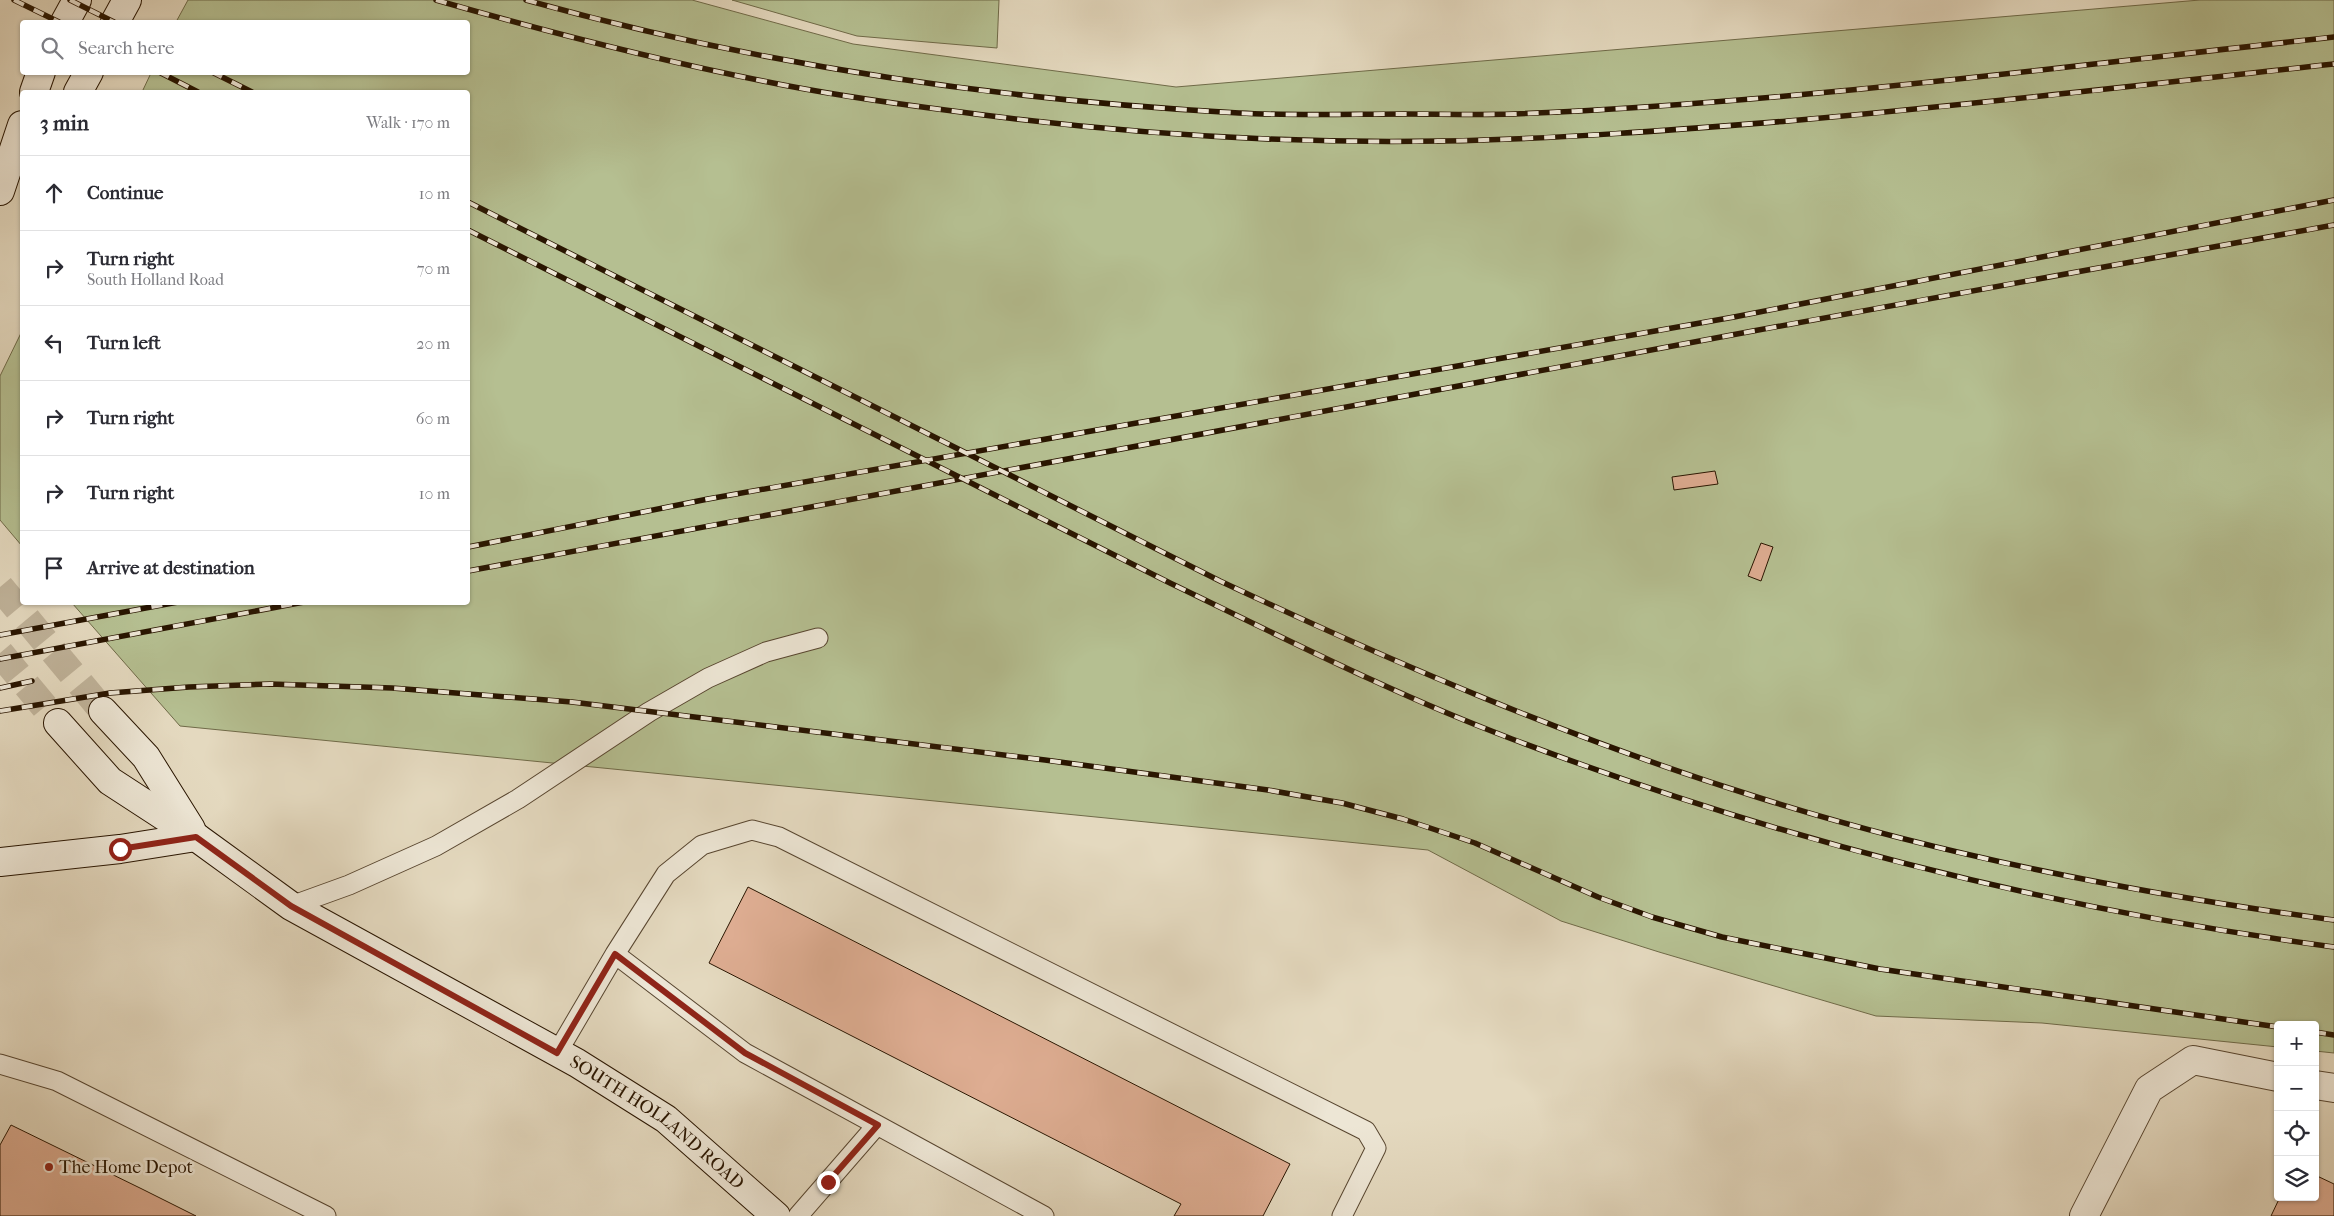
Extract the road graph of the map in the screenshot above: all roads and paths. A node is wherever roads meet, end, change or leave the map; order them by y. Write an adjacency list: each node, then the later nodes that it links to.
1 (77, 0): 3 (main road)
2 (127, 0): 4 (main road)
3 (66, 20)
4 (116, 20)
5 (40, 75): 7 (main road)
6 (88, 75): 8 (main road)
7 (35, 90)
8 (79, 90)
9 (20, 132): 11 (main road)
10 (20, 178): 12 (main road)
11 (0, 191)
12 (0, 208)
13 (818, 638): 18 (lane)
14 (103, 711): 16 (main road, SOUTH HOLLAND ROAD)
15 (58, 723): 16 (main road, SOUTH HOLLAND ROAD)
16 (196, 837): 17 (main road); 18 (main road, SOUTH HOLLAND ROAD)
17 (0, 862)
18 (291, 906): 20 (main road, SOUTH HOLLAND ROAD)
19 (615, 954): 20 (lane); 25 (lane); 30 (lane)
20 (557, 1053): 27 (main road, SOUTH HOLLAND ROAD)
21 (0, 1064): 26 (lane)
22 (2274, 1076): 31 (main road)
23 (2319, 1086): 24 (main road)
24 (2334, 1088)
25 (878, 1125): 28 (lane); 29 (lane)
26 (326, 1216)
27 (776, 1216)
28 (798, 1216)
29 (1044, 1216)
30 (1342, 1216)
31 (2084, 1216)

